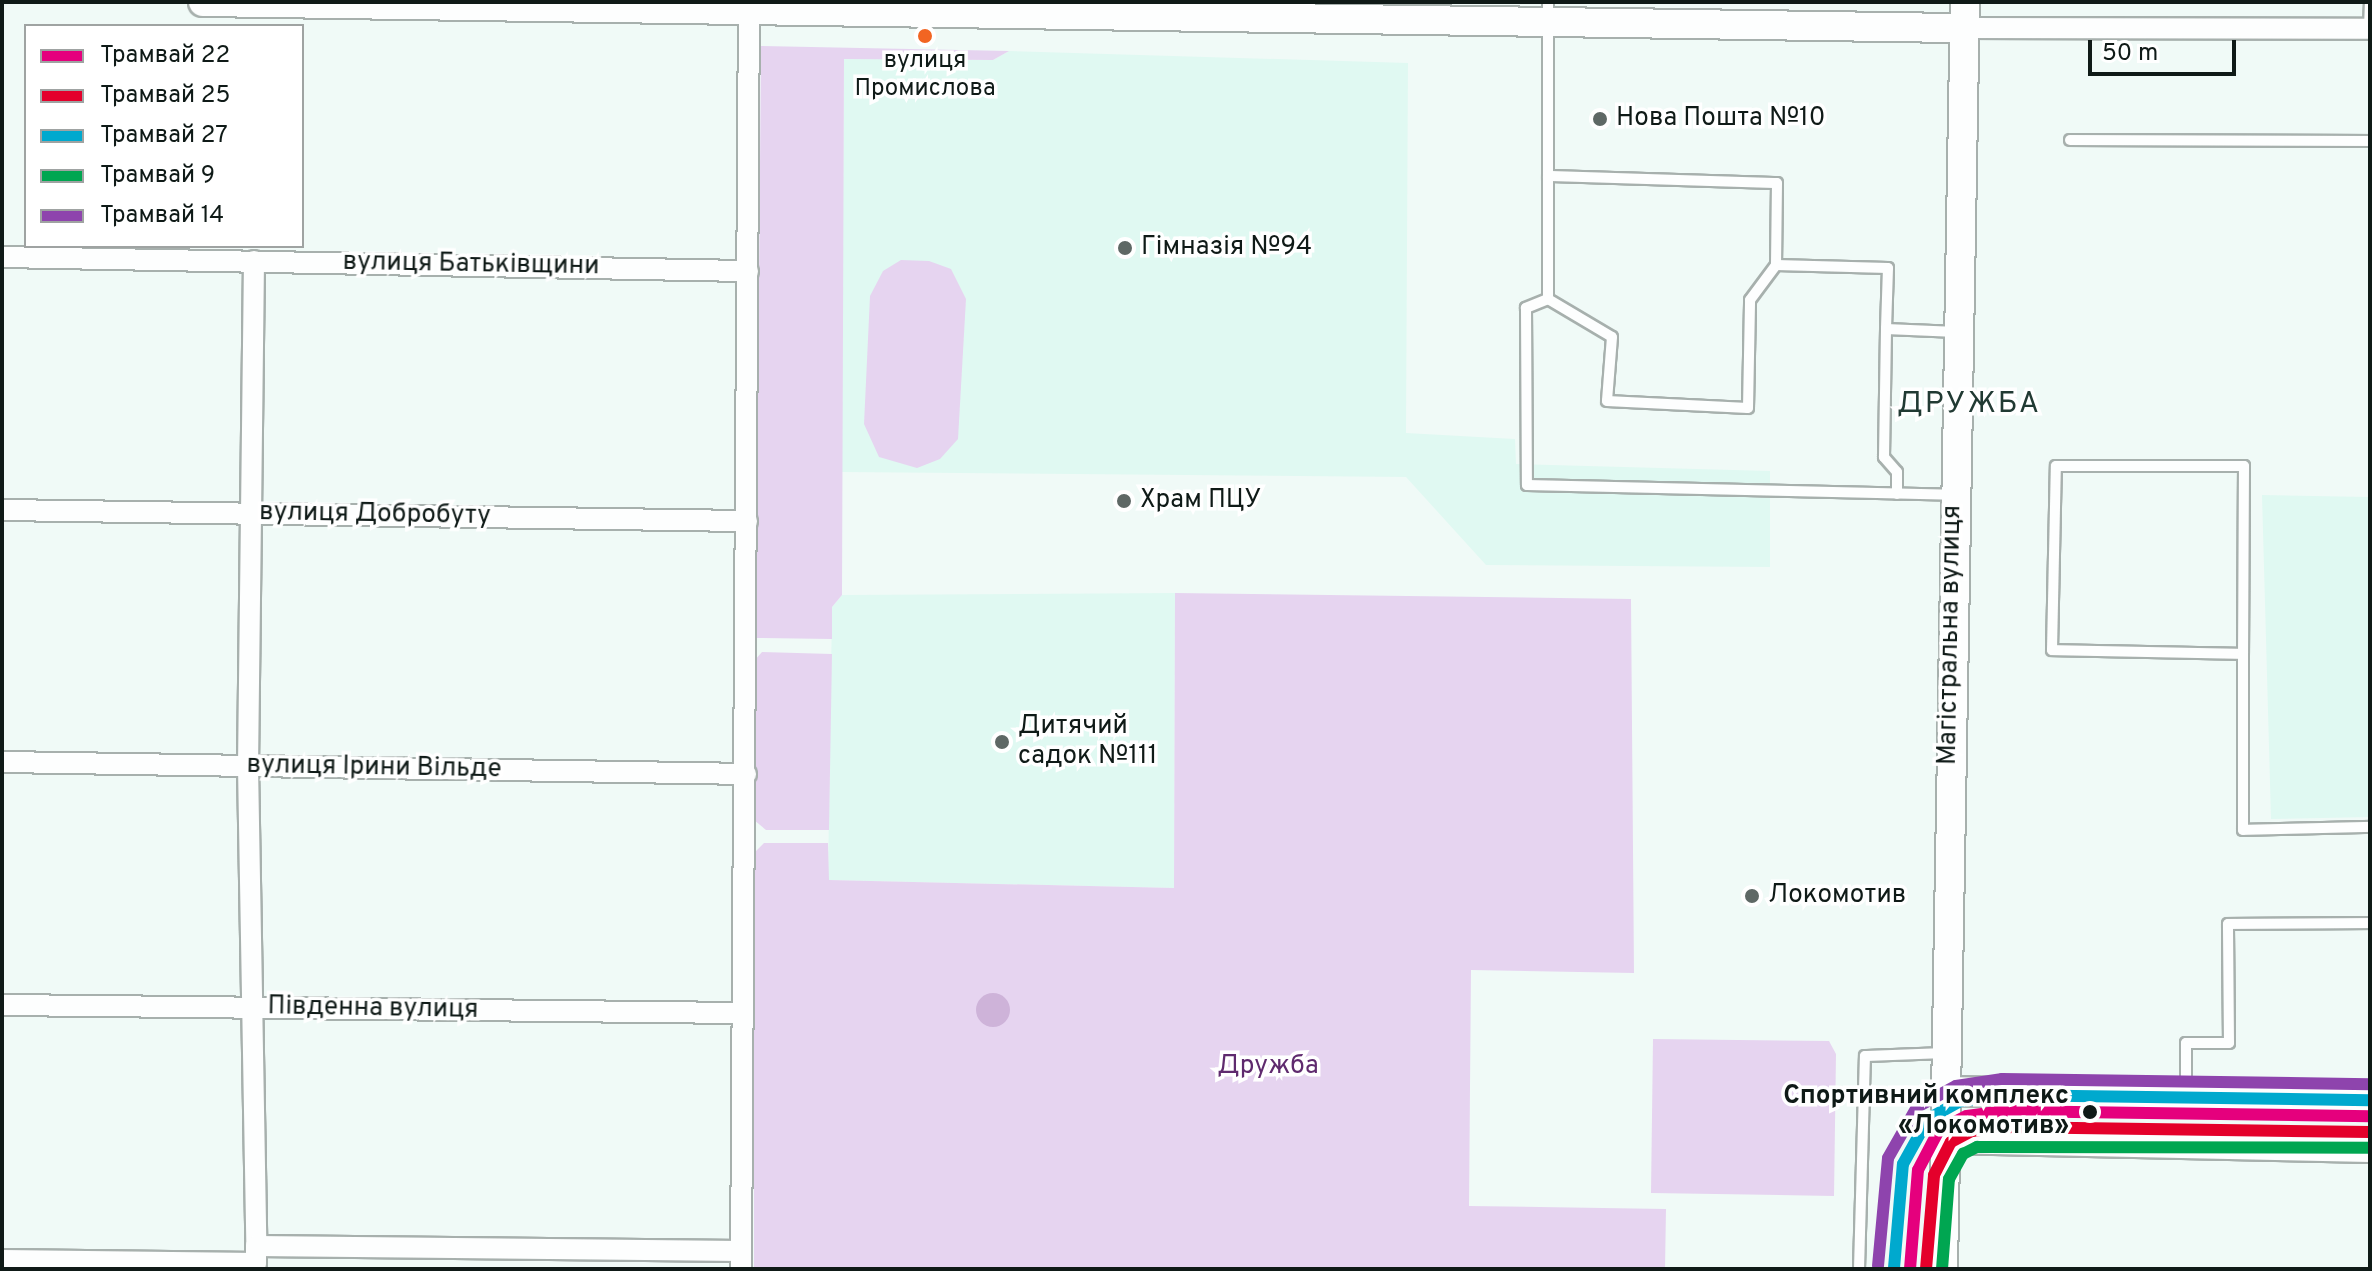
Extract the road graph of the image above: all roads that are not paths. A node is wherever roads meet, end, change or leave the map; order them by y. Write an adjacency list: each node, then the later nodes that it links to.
1 (203, 2): 4 (street)
2 (2370, 2): 7 (lane)
3 (818, 5): 4 (street); 5 (street)
4 (749, 7): 14 (street)
5 (1548, 12): 6 (street); 10 (lane)
6 (1965, 15): 7 (street); 17 (street, Магістральна вулиця)
7 (2370, 29)
8 (2070, 140): 9 (lane)
9 (2370, 141)
10 (1548, 176): 13 (lane); 15 (lane)
11 (2, 257): 12 (street, вулиця Батьківщини)
12 (254, 261): 14 (street, вулиця Батьківщини); 21 (street)
13 (1776, 265): 15 (lane); 16 (lane)
14 (748, 271): 22 (street)
15 (1548, 299): 18 (lane)
16 (1886, 329): 17 (lane); 18 (lane)
17 (1957, 332): 19 (street, Магістральна вулиця)
18 (1897, 494): 19 (lane)
19 (1953, 495): 32 (street, Магістральна вулиця)
20 (2, 510): 21 (street, вулиця Добробуту)
21 (251, 513): 22 (street, вулиця Добробуту); 25 (street)
22 (747, 521): 26 (street)
23 (2243, 654): 23 (lane); 27 (lane)
24 (2, 762): 25 (street, вулиця Ірини Вільде)
25 (248, 766): 26 (street, вулиця Ірини Вільде); 30 (street)
26 (746, 774): 31 (street)
27 (2370, 827)
28 (2370, 923): 34 (lane)
29 (2, 1005): 30 (street, Південна вулиця)
30 (251, 1008): 31 (street, Південна вулиця); 38 (street)
31 (743, 1013): 40 (street)
32 (1947, 1053): 33 (street, Магістральна вулиця); 41 (lane)
33 (1946, 1091): 34 (street); 36 (street, Магістральна вулиця)
34 (2186, 1095): 35 (street)
35 (2370, 1099)
36 (1946, 1139): 37 (street); 42 (street, Магістральна вулиця)
37 (2370, 1148)
38 (256, 1259): 39 (street); 40 (street)
39 (2, 1260)
40 (741, 1260)
41 (1859, 1269)
42 (1943, 1269)

